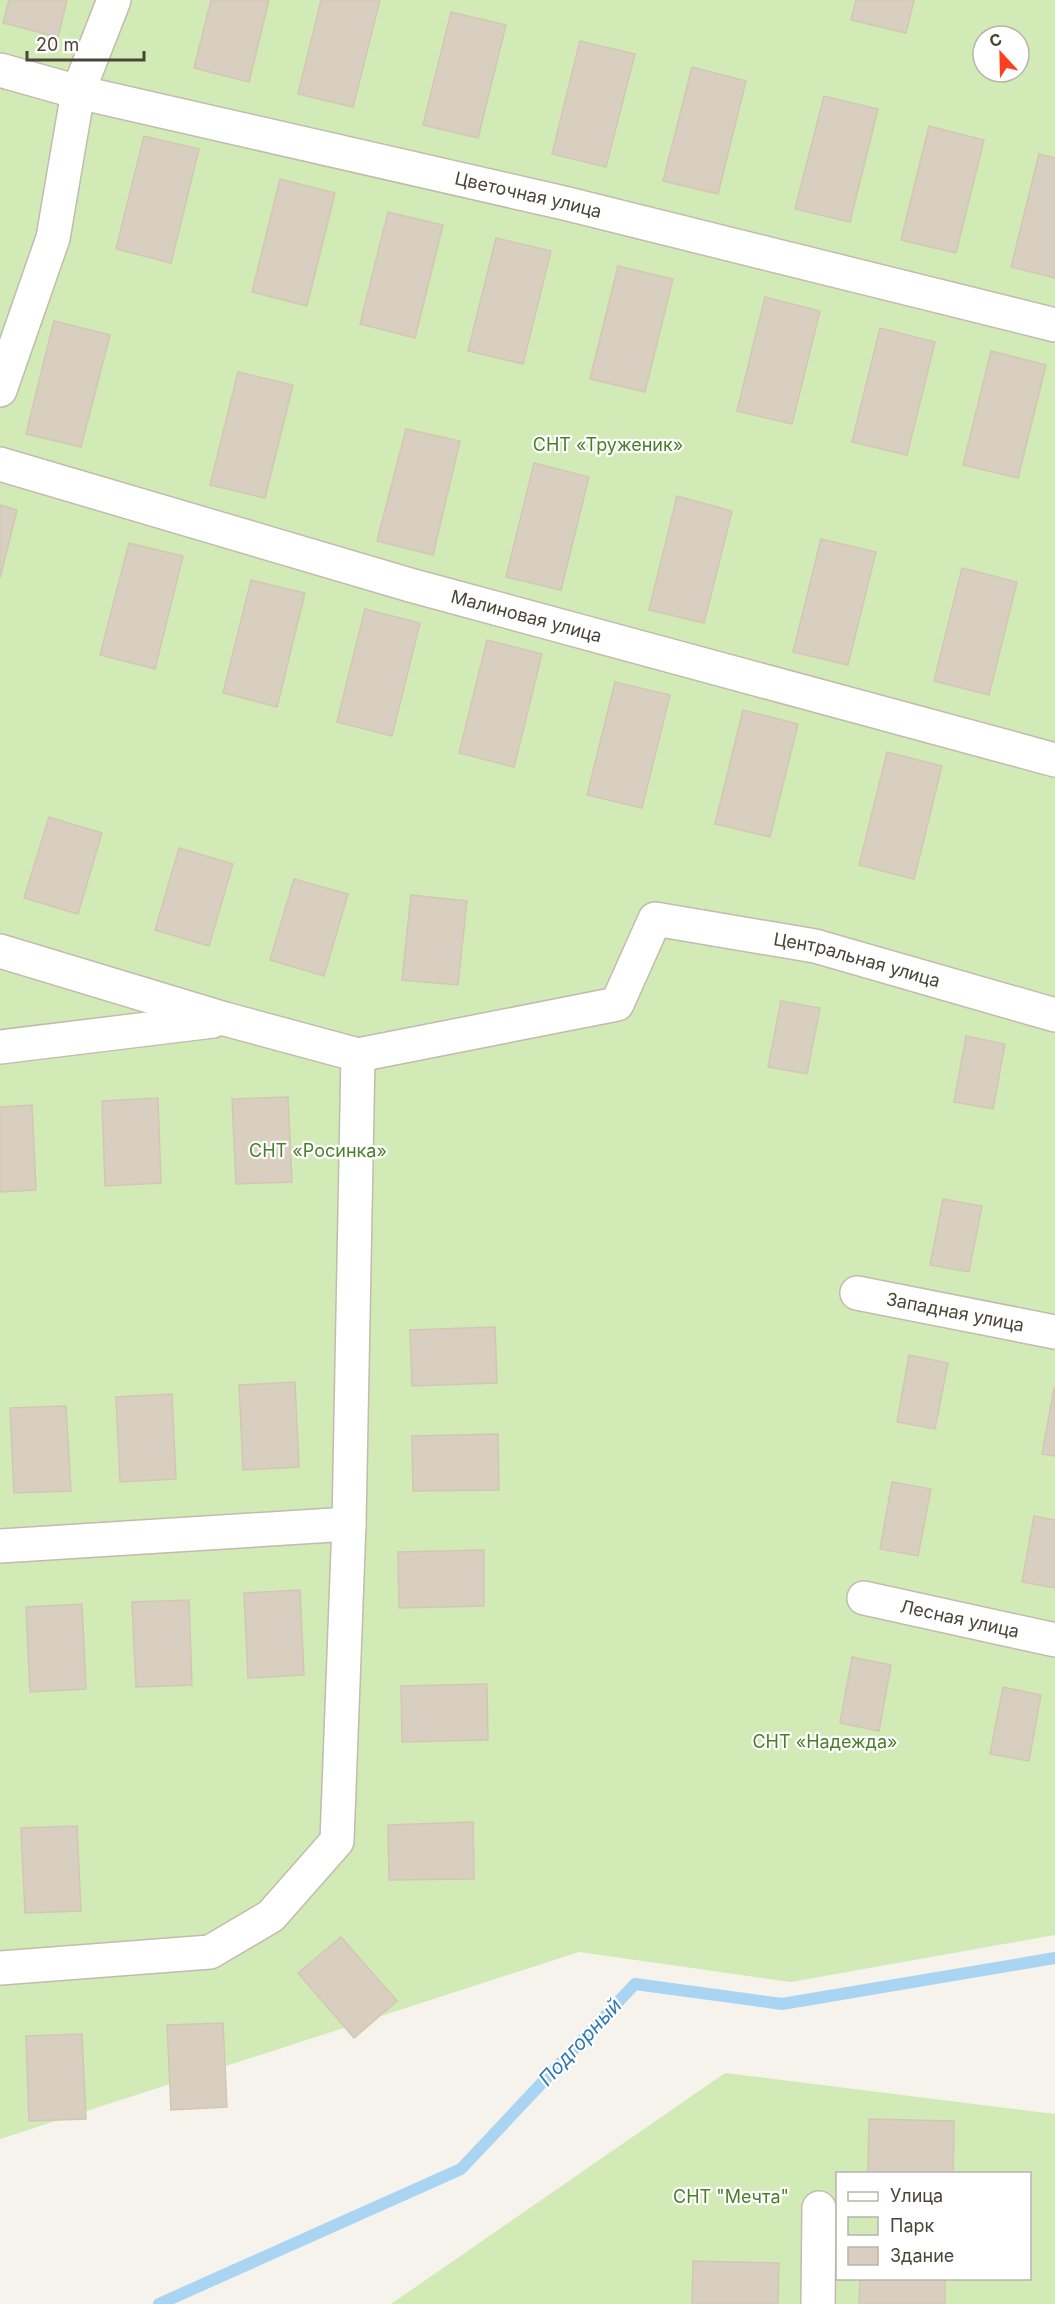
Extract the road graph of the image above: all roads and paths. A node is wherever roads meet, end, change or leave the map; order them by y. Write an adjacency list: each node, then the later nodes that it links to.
1 (114, 0): 3 (street)
2 (0, 70): 3 (street, Цветочная улица)
3 (78, 92): 4 (street, Цветочная улица); 5 (street)
4 (1055, 325)
5 (0, 390)
6 (0, 464): 7 (street, Малиновая улица)
7 (1055, 760)
8 (0, 951): 10 (street)
9 (1055, 1015): 12 (street, Центральная улица)
10 (225, 1019): 11 (street); 12 (street)
11 (0, 1047)
12 (358, 1055): 15 (street)
13 (857, 1293): 14 (street, Западная улица)
14 (1055, 1332)
15 (349, 1524): 16 (street); 19 (street)
16 (0, 1546)
17 (864, 1598): 18 (street, Лесная улица)
18 (1055, 1640)
19 (0, 1968)
20 (819, 2208): 21 (street)
21 (818, 2304)

